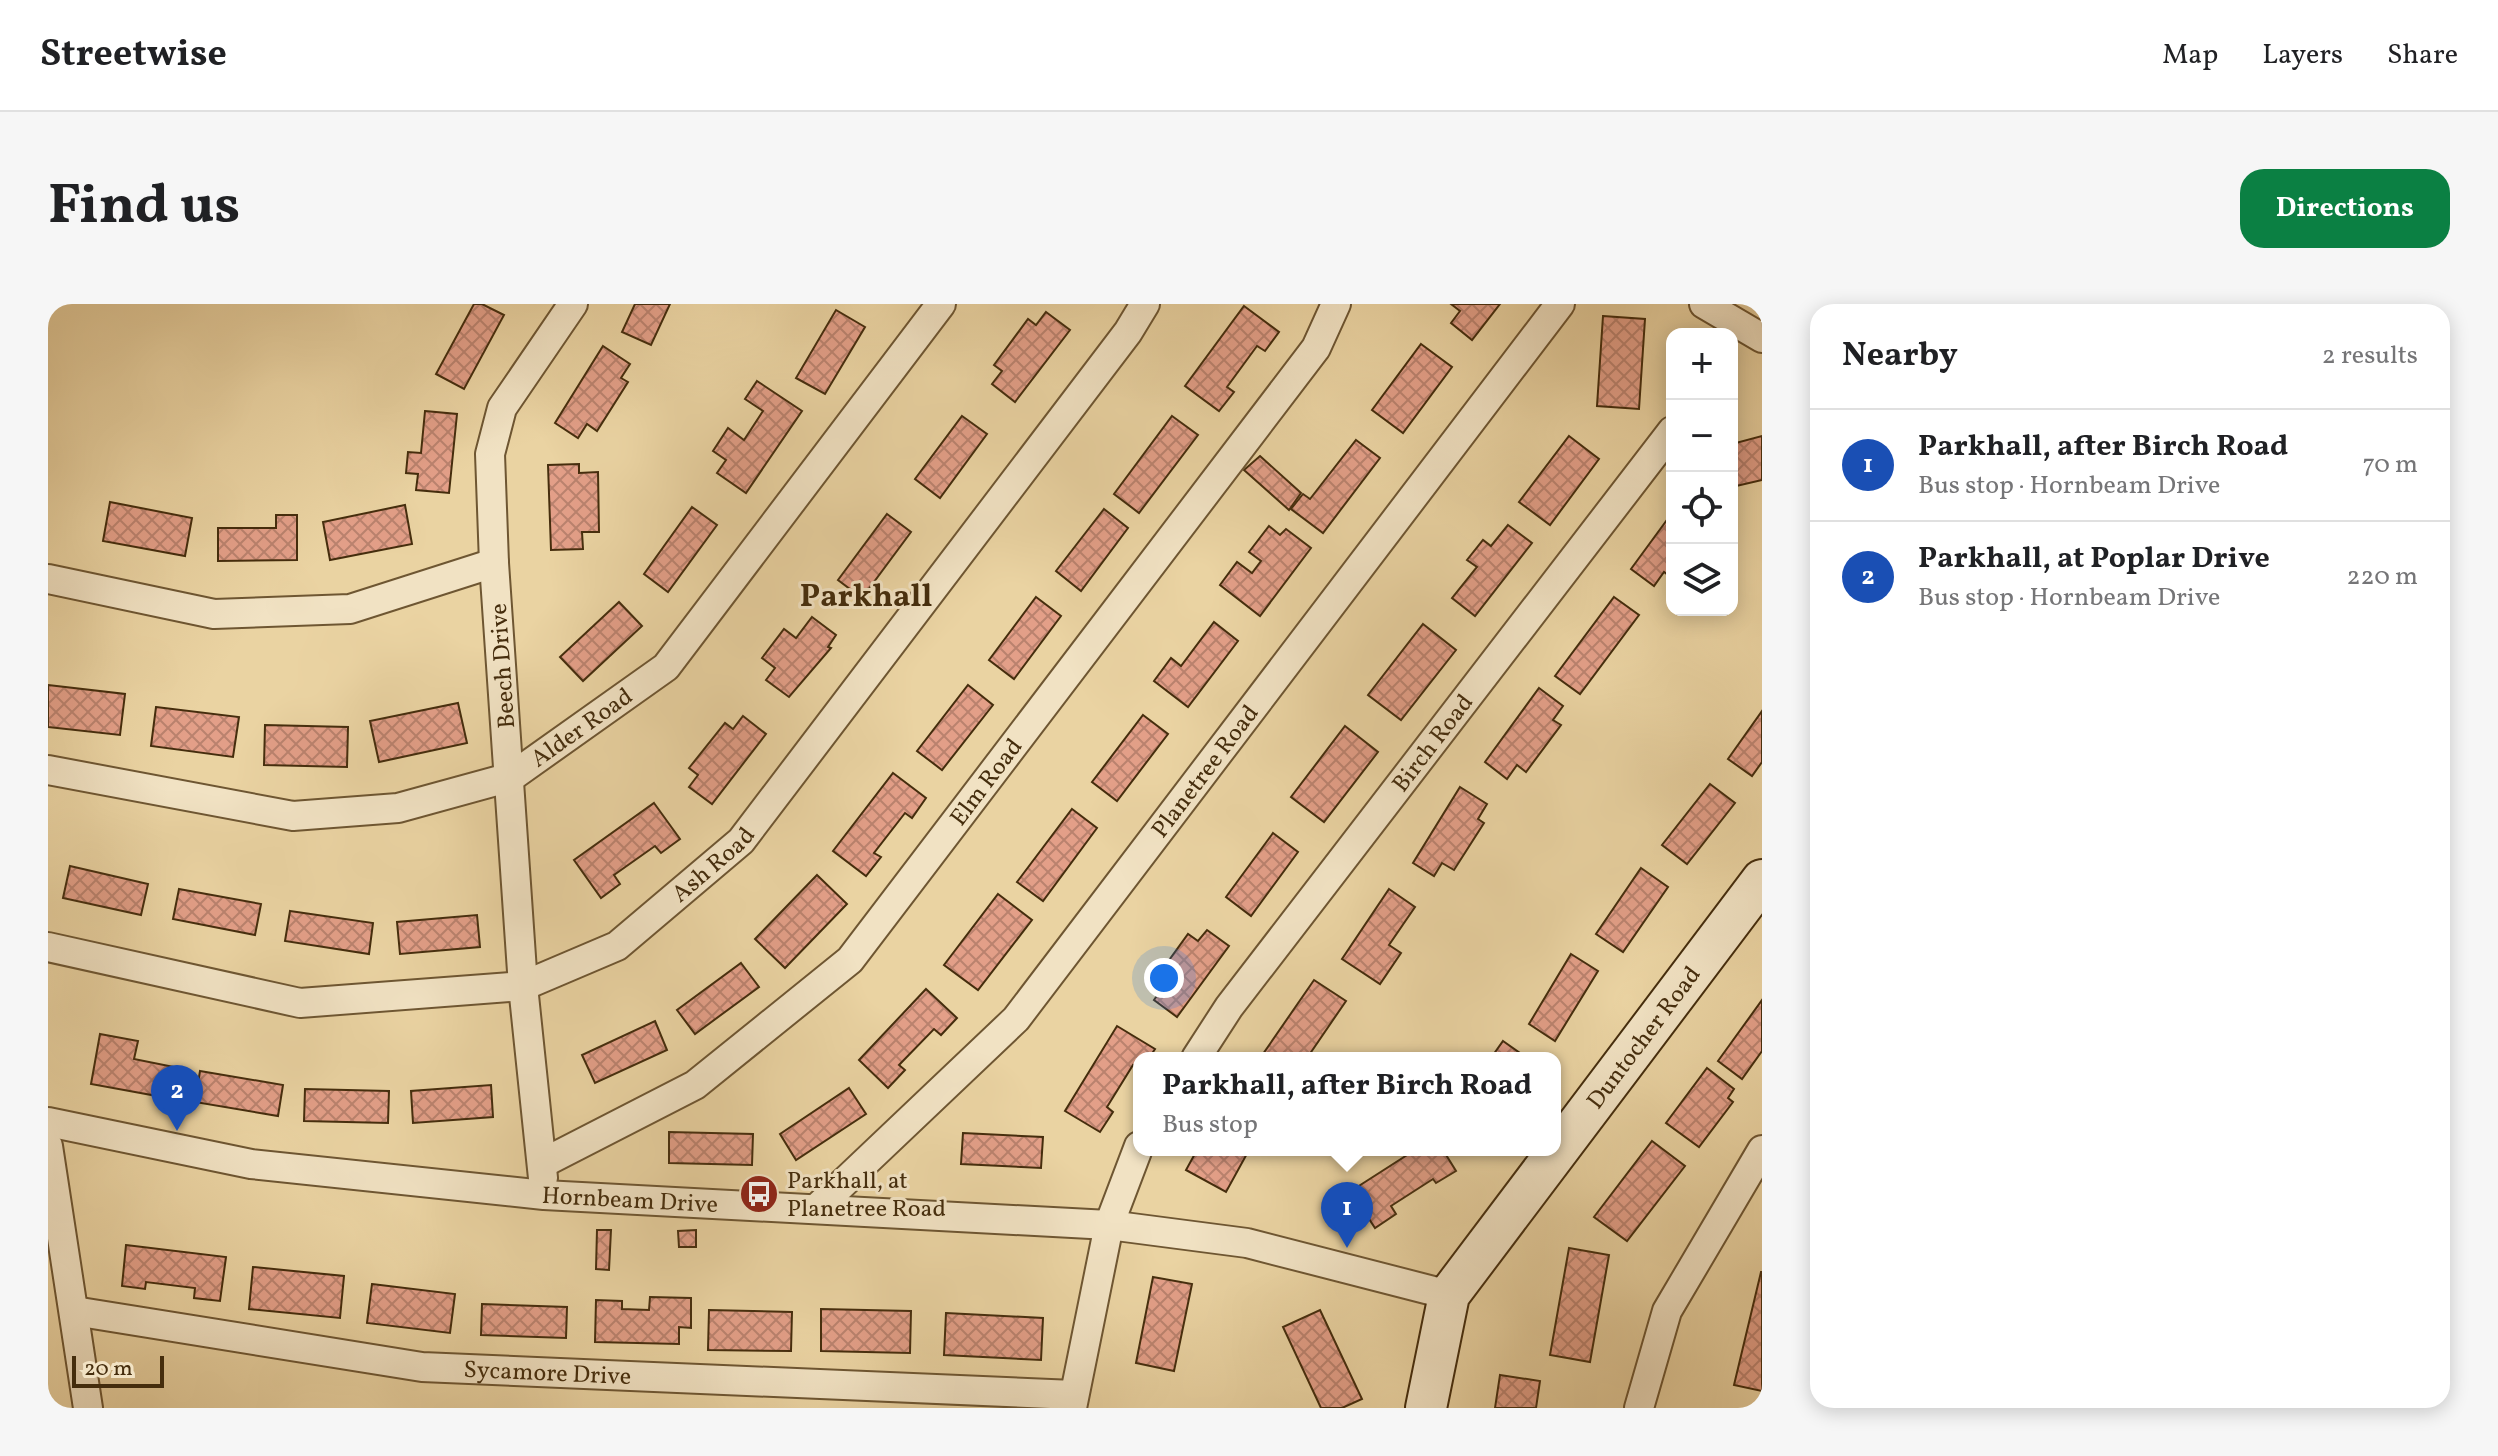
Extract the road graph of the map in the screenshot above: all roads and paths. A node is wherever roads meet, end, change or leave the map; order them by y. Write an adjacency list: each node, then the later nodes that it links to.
1 (573, 304): 9 (street, Beech Drive)
2 (941, 304): 12 (street, Alder Road)
3 (1145, 304): 15 (street, Ash Road)
4 (1336, 304): 23 (street, Elm Road)
5 (1560, 304): 26 (street, Planetree Road)
6 (1704, 304): 7 (street)
7 (1744, 325)
8 (1666, 439): 16 (street, Birch Road)
9 (494, 563): 10 (street); 12 (street, Beech Drive)
10 (48, 579)
11 (48, 770): 12 (street, Alder Road)
12 (511, 777): 15 (street, Beech Drive)
13 (1762, 880): 19 (main road, Duntocher Road)
14 (48, 947): 15 (street, Ash Road)
15 (523, 986): 23 (street, Beech Drive)
16 (1200, 1052)
17 (48, 1122): 24 (street, Hornbeam Drive)
18 (48, 1146): 25 (street)
19 (1561, 1147)
20 (1762, 1150): 33 (street)
21 (1135, 1156): 27 (street)
22 (1554, 1156): 28 (main road, Duntocher Road)
23 (543, 1163): 24 (street, Beech Drive)
24 (544, 1195): 26 (street, Hornbeam Drive)
25 (52, 1201): 29 (street)
26 (817, 1208): 27 (street, Hornbeam Drive)
27 (1109, 1225): 28 (street, Hornbeam Drive); 30 (street)
28 (1449, 1295): 32 (main road, Duntocher Road)
29 (74, 1311): 30 (street, Sycamore Drive); 31 (street)
30 (1073, 1401)
31 (88, 1408)
32 (1426, 1408)
33 (1639, 1408)

